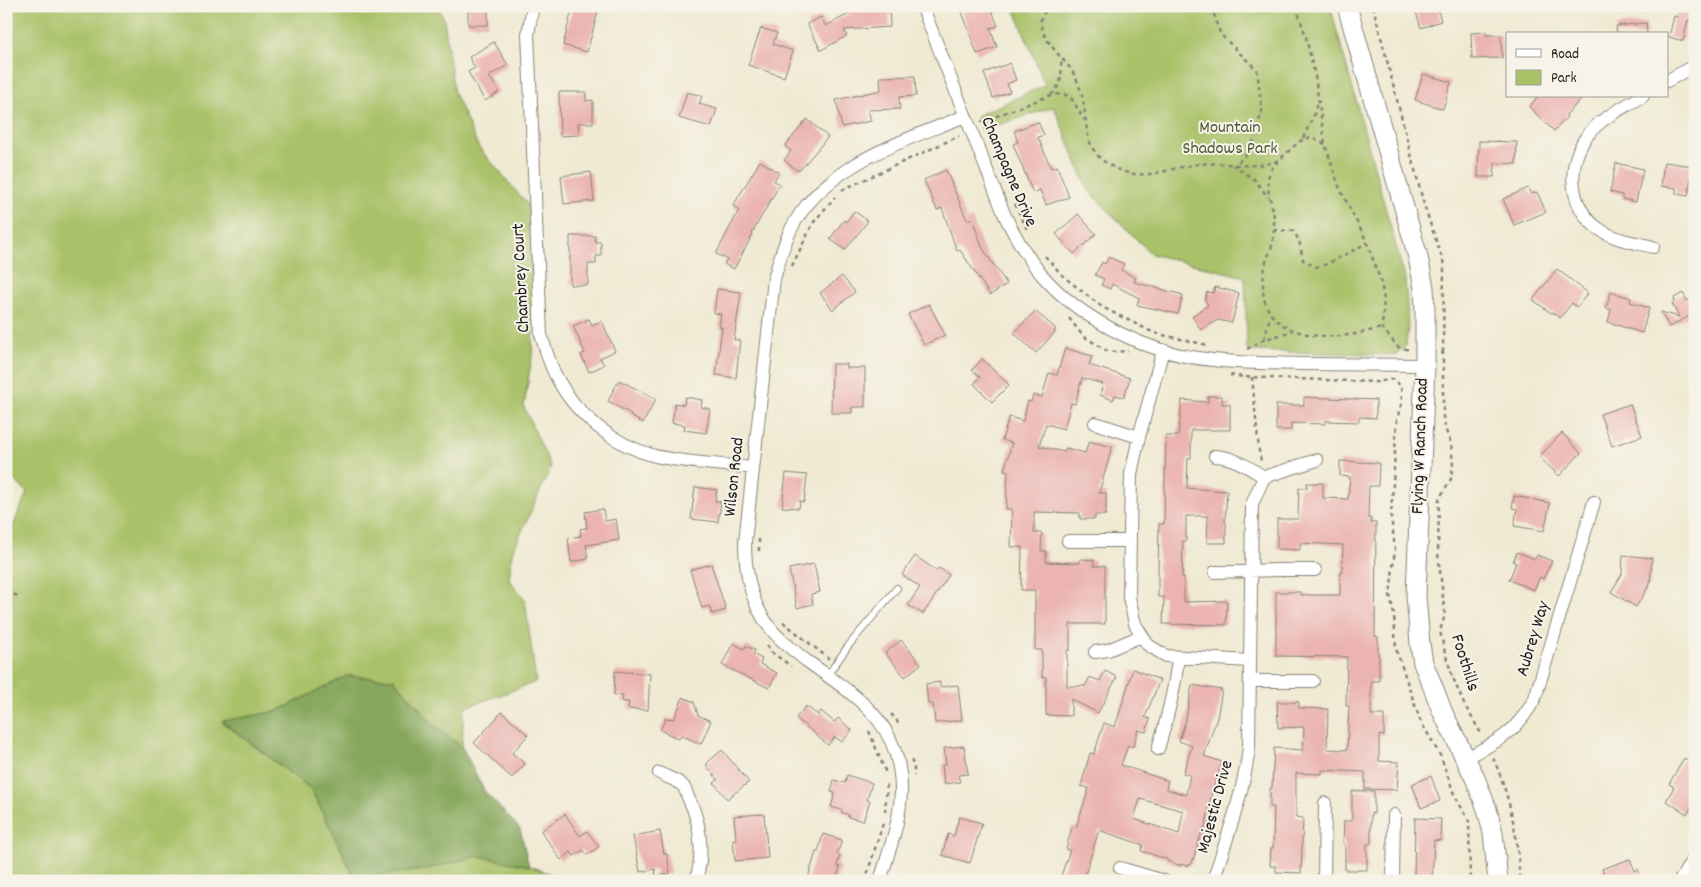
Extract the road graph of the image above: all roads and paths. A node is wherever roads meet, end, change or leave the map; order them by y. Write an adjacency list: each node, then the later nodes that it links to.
1 (533, 6): 42 (street, Chambrey Court)
2 (922, 6): 14 (street, Champagne Drive)
3 (1052, 6): 8 (path)
4 (1212, 6): 19 (path)
5 (1296, 6): 13 (path)
6 (1347, 6): 36 (street, Flying W Ranch Road)
7 (1373, 6): 69 (path, Foothills)
8 (1061, 58): 11 (path); 15 (path)
9 (1695, 65): 10 (street)
10 (1668, 81)
11 (1051, 95): 14 (path); 15 (path)
12 (1640, 98): 25 (street)
13 (1318, 100): 16 (path); 17 (path)
14 (965, 117): 27 (path); 33 (street, Champagne Drive); 42 (street, Wilson Road)
15 (1085, 121): 19 (path)
16 (1302, 139): 17 (path); 18 (path)
17 (1325, 144): 24 (path)
18 (1279, 160): 19 (path); 21 (path)
19 (1234, 166): 21 (path)
20 (1012, 198): 23 (path)
21 (1269, 198): 22 (path)
22 (1274, 230): 24 (path); 28 (path)
23 (1029, 231)
24 (1367, 244): 29 (path)
25 (1653, 247)
26 (1044, 255): 35 (path)
27 (792, 266)
28 (1271, 314): 30 (path); 31 (path)
29 (1382, 328): 30 (path); 34 (path)
30 (1292, 331): 31 (path)
31 (1263, 340): 32 (path)
32 (1240, 349)
33 (1163, 350): 35 (street, Champagne Drive); 39 (street)
34 (1412, 350)
35 (1217, 360): 36 (street, Champagne Drive)
36 (1425, 365): 72 (street, Flying W Ranch Road)
37 (1252, 377): 43 (path)
38 (1095, 423): 39 (street)
39 (1139, 437): 47 (street)
40 (1216, 456): 43 (street)
41 (1317, 460): 43 (street)
42 (753, 468): 63 (street, Wilson Road)
43 (1264, 477): 51 (street, Majestic Drive)
44 (1594, 502): 69 (street, Aubrey Way)
45 (759, 533): 48 (path)
46 (1068, 541): 47 (street)
47 (1130, 541): 56 (street)
48 (759, 551)
49 (1315, 570): 51 (street)
50 (1215, 572): 51 (street)
51 (1251, 572): 60 (street, Majestic Drive)
52 (897, 588): 61 (lane)
53 (6, 592): 54 (path)
54 (18, 596)
55 (776, 616): 61 (path)
56 (1141, 636): 58 (street); 59 (street)
57 (767, 644): 62 (path)
58 (1094, 652)
59 (1178, 658): 60 (street); 70 (street)
60 (1250, 661): 64 (street, Majestic Drive)
61 (836, 664): 63 (lane)
62 (795, 669)
63 (827, 676): 82 (street, Wilson Road)
64 (1250, 681): 65 (street); 79 (street, Majestic Drive)
65 (1314, 681)
66 (890, 713): 67 (path)
67 (899, 729)
68 (869, 730): 81 (path)
69 (1488, 746): 72 (street, Aubrey Way); 87 (path, Foothills)
70 (1158, 749)
71 (910, 756): 74 (path)
72 (1466, 758): 86 (street, Flying W Ranch Road)
73 (659, 773): 80 (street)
74 (914, 782)
75 (1325, 803): 84 (street)
76 (1394, 815): 85 (street)
77 (1695, 855): 88 (street)
78 (1120, 868): 83 (street)
79 (1217, 880)
80 (696, 881)
81 (865, 881)
82 (880, 881)
83 (1164, 881)
84 (1324, 881)
85 (1393, 881)
86 (1498, 881)
87 (1519, 881)
88 (1680, 881)

